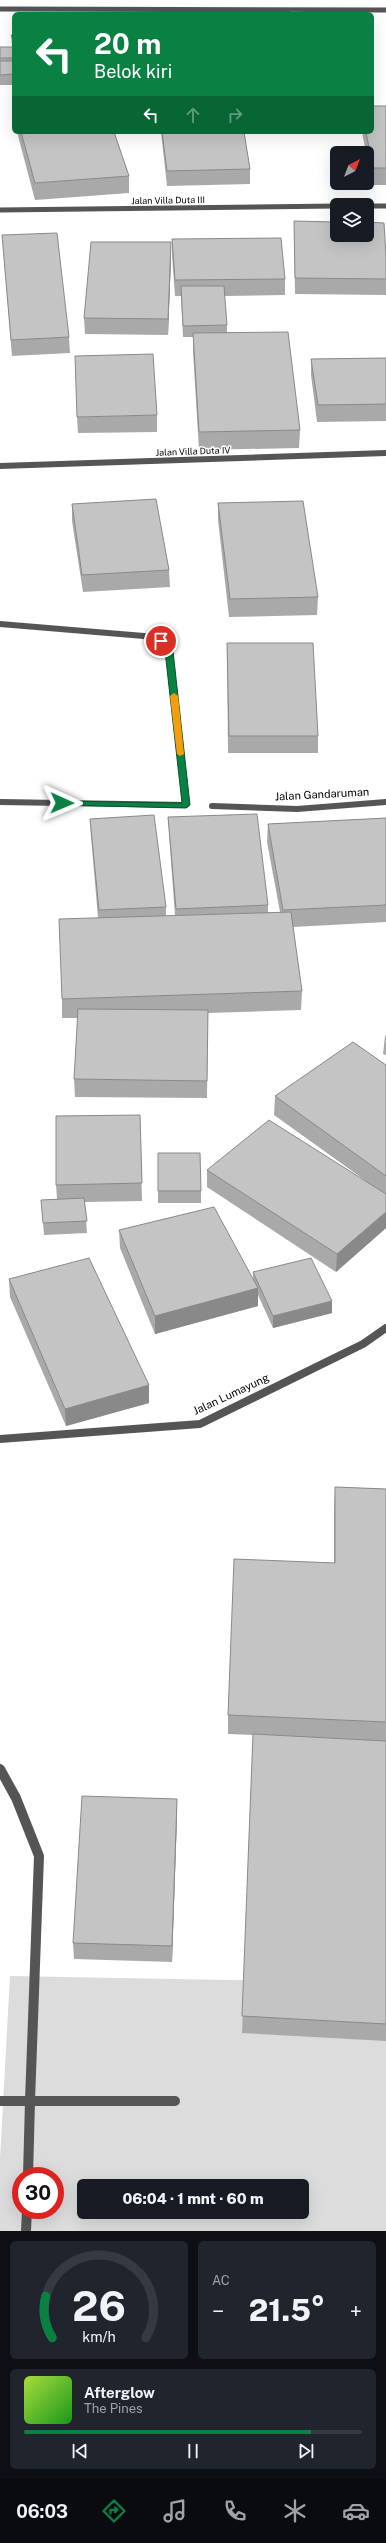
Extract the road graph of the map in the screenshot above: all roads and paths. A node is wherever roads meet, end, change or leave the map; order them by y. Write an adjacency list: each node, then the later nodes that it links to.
1 (0, 9): 2 (street)
2 (386, 10)
3 (330, 206): 6 (street, Jalan Villa Duta III)
4 (374, 206): 5 (street)
5 (386, 206)
6 (0, 210)
7 (386, 453): 8 (street, Jalan Villa Duta IV)
8 (0, 466)
9 (0, 624): 10 (street)
10 (0, 802)
11 (386, 802): 12 (street, Jalan Gandaruman)
12 (212, 806)
13 (386, 1328): 14 (street, Jalan Lumayung)
14 (0, 1439)
15 (0, 1768): 17 (street)
16 (0, 2101): 17 (street)
17 (30, 2101): 18 (street); 19 (street)
18 (175, 2101)
19 (28, 2167)
20 (27, 2219): 21 (street)
21 (26, 2231)

